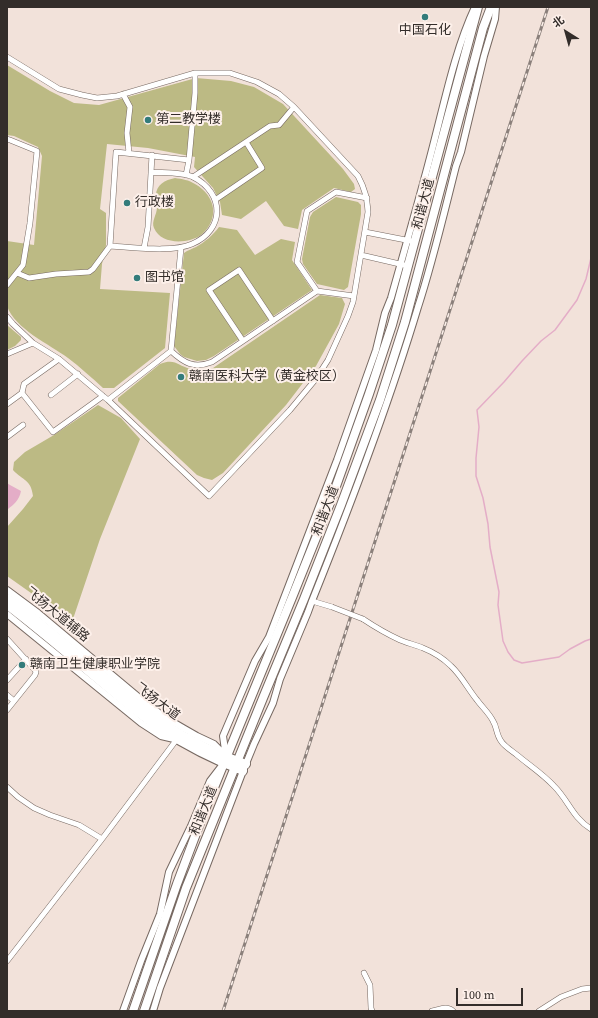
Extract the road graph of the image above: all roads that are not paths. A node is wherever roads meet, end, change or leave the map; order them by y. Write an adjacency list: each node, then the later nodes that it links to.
1 (475, 7): 19 (street)
2 (478, 7): 19 (main road, 和谐大道)
3 (493, 8): 45 (street); 61 (main road, 和谐大道)
4 (7, 57): 6 (street)
5 (195, 73): 6 (street); 7 (street); 12 (street)
6 (123, 94): 10 (street)
7 (294, 107): 9 (street); 16 (street)
8 (7, 139): 25 (street)
9 (246, 142): 15 (street); 17 (street)
10 (129, 153): 11 (street); 20 (street)
11 (152, 155): 12 (street); 13 (street)
12 (188, 160): 14 (street)
13 (151, 172): 14 (street); 21 (street)
14 (186, 175): 15 (street)
15 (193, 177): 17 (street)
16 (367, 198): 18 (street); 27 (street)
17 (215, 200): 22 (street)
18 (365, 232): 19 (street); 23 (street)
19 (411, 241): 24 (main road, 和谐大道)
20 (110, 246): 21 (street); 25 (street)
21 (144, 248): 22 (street)
22 (181, 248): 33 (street)
23 (361, 255): 24 (street); 28 (street)
24 (404, 265): 57 (street); 60 (main road, 和谐大道)
25 (17, 273): 26 (street)
26 (7, 285)
27 (317, 291): 28 (street); 30 (street)
28 (354, 296): 40 (street)
29 (7, 317): 32 (street)
30 (273, 321): 31 (street); 31 (street)
31 (243, 341): 33 (street)
32 (33, 343): 34 (street); 35 (street)
33 (171, 351): 40 (street)
34 (7, 354)
35 (59, 359): 36 (street); 37 (street)
36 (78, 374): 38 (street); 39 (street)
37 (22, 393): 39 (street); 41 (street)
38 (51, 395)
39 (103, 396): 40 (street)
40 (108, 400)
41 (7, 404)
42 (23, 425): 43 (street)
43 (7, 437)
44 (8, 593): 47 (street, 飞扬大道辅路); 50 (main road, 飞扬大道)
45 (312, 601): 62 (street); 64 (street, bridge)
46 (7, 605): 49 (main road, 飞扬大道)
47 (38, 613): 50 (street); 59 (street, 飞扬大道辅路)
48 (9, 616): 49 (street); 58 (street)
49 (34, 626): 58 (main road, 飞扬大道)
50 (50, 632): 60 (main road, 飞扬大道)
51 (8, 641): 52 (street)
52 (26, 659): 53 (street); 55 (street)
53 (7, 680)
54 (7, 695): 55 (street)
55 (14, 701): 56 (street)
56 (8, 707)
57 (223, 736): 59 (street); 60 (street)
58 (177, 739): 60 (main road, 飞扬大道); 65 (street)
59 (214, 744): 60 (street, 飞扬大道辅路)
60 (225, 760): 61 (main road, 飞扬大道); 69 (street); 70 (main road, 和谐大道)
61 (236, 764): 62 (main road, 飞扬大道); 71 (main road, 和谐大道)
62 (245, 768): 72 (street)
63 (7, 787): 65 (street)
64 (591, 829)
65 (102, 839): 66 (street)
66 (7, 961)
67 (364, 973): 73 (street)
68 (591, 988): 76 (street)
69 (123, 1011)
70 (133, 1011)
71 (144, 1011)
72 (153, 1011)
73 (372, 1011)
74 (432, 1011): 75 (street)
75 (453, 1011)
76 (539, 1011)

